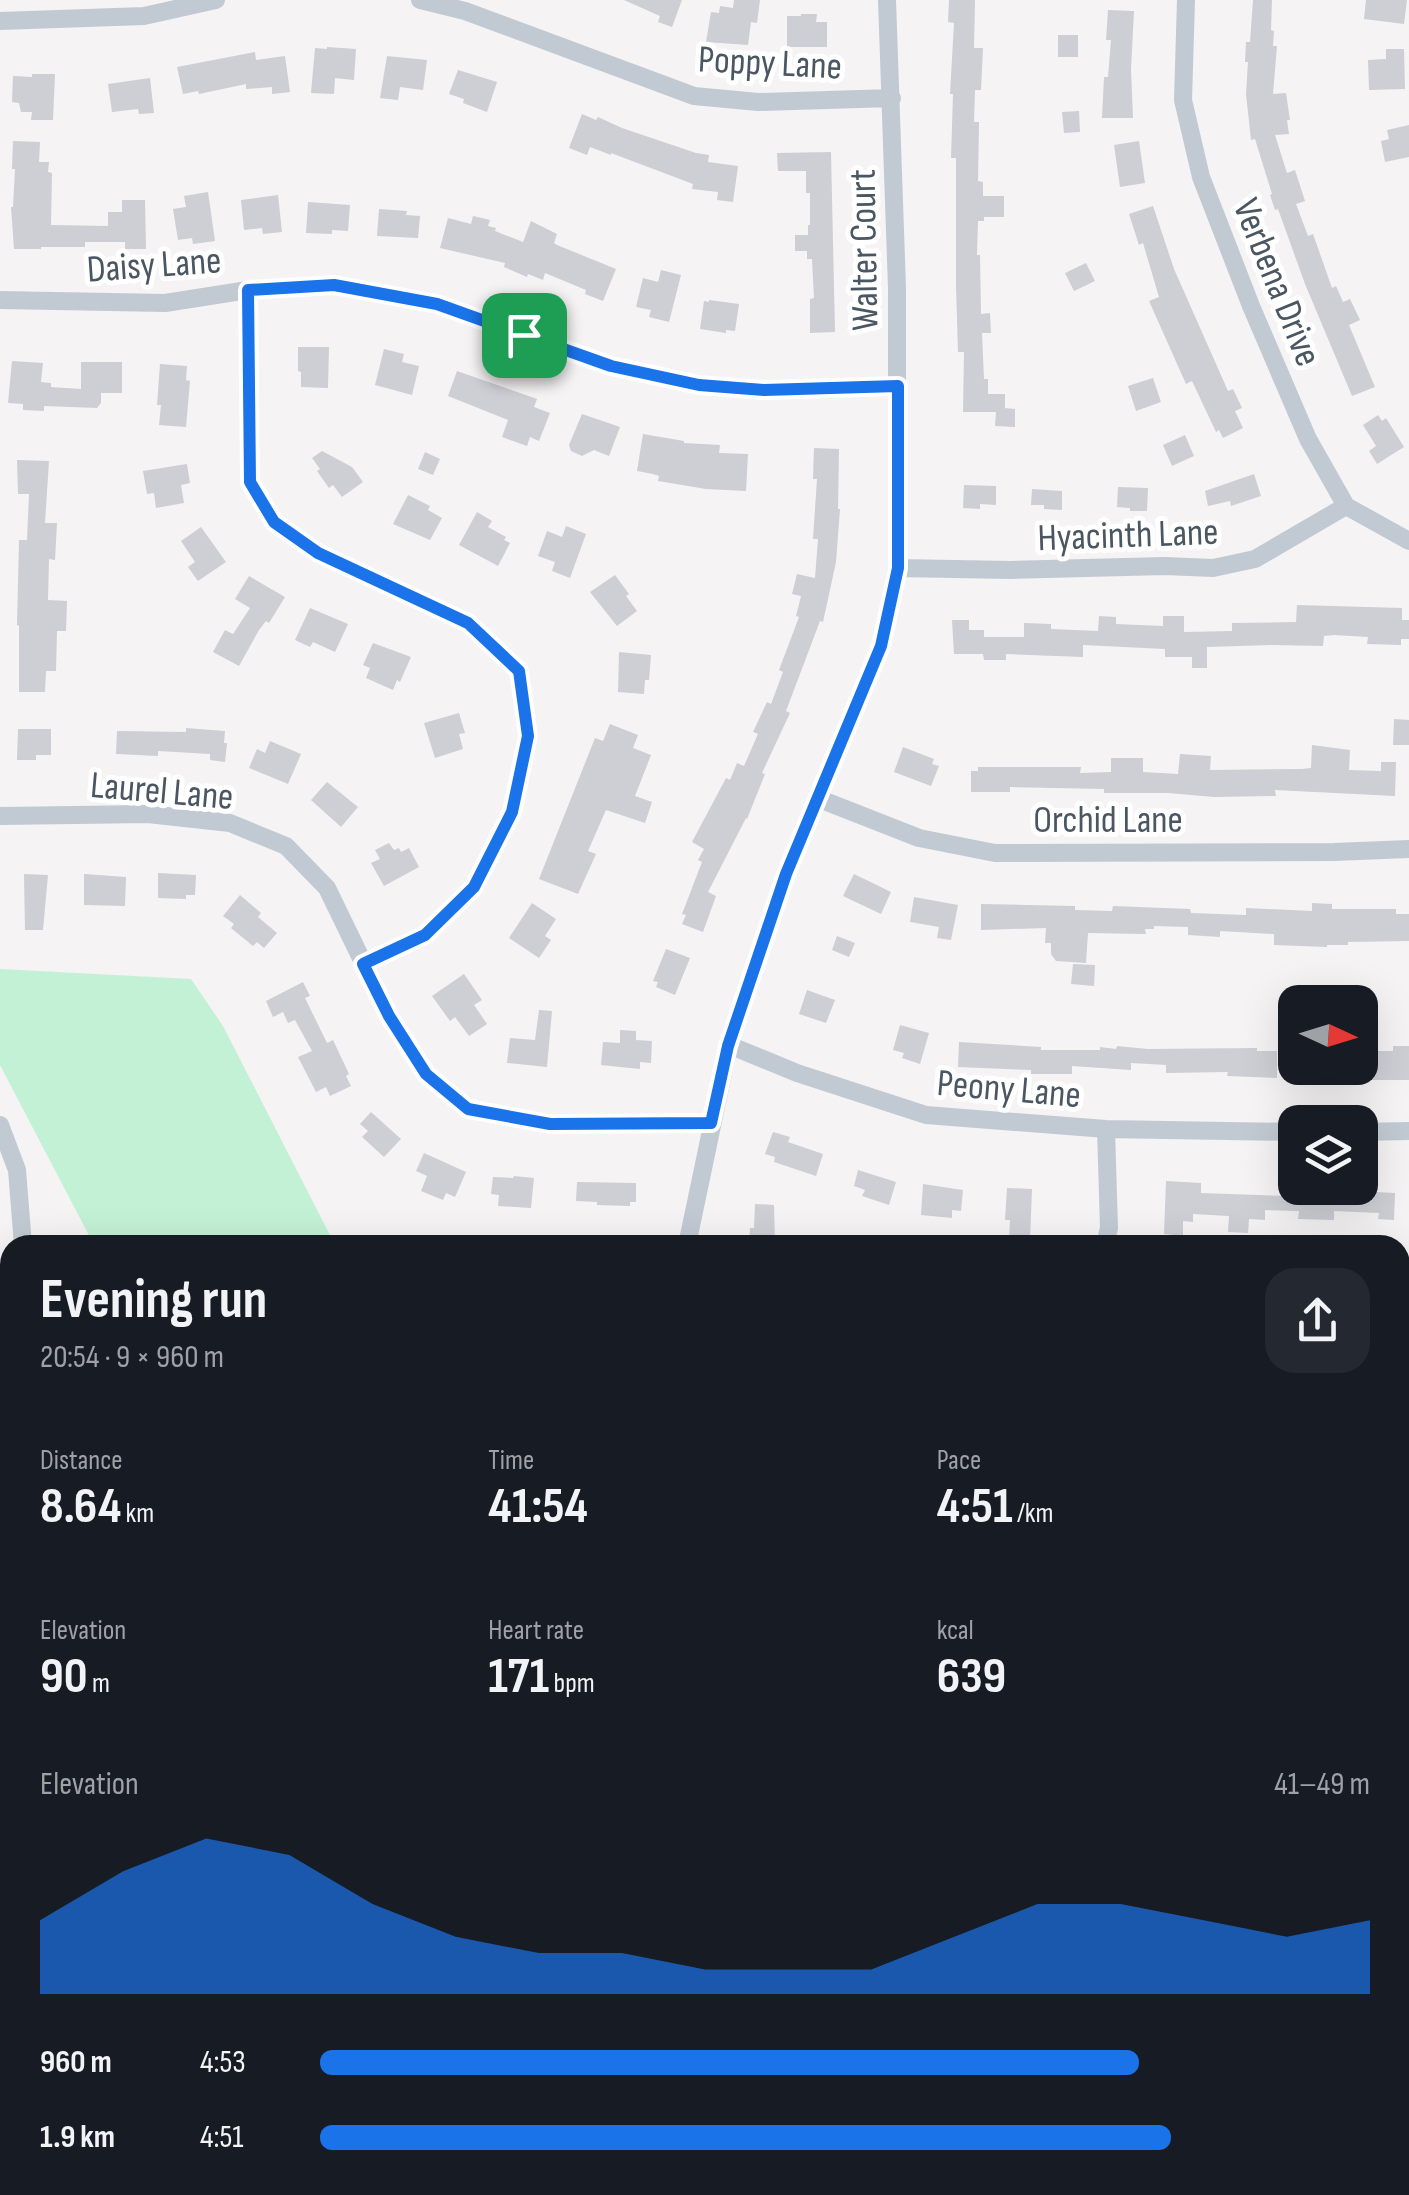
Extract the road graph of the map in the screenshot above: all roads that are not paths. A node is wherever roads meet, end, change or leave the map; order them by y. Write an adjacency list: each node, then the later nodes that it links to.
1 (216, 0): 5 (street)
2 (420, 0): 6 (street, Poppy Lane)
3 (887, 0): 6 (street, Walter Court)
4 (1186, 0): 10 (street, Verbena Drive)
5 (0, 21)
6 (892, 98): 9 (street, Walter Court)
7 (248, 290): 8 (street, Daisy Lane); 9 (street, Daisy Lane); 16 (street)
8 (0, 300)
9 (898, 386): 12 (street, Walter Court)
10 (1346, 506): 11 (street); 12 (street, Hyacinth Lane)
11 (1409, 540)
12 (898, 568): 13 (street, Walter Court)
13 (817, 798): 15 (street, Orchid Lane); 17 (street, Walter Court)
14 (0, 816): 16 (street, Laurel Lane)
15 (1409, 849)
16 (363, 964): 18 (street, Laurel Lane)
17 (728, 1046): 18 (street, Walter Court); 20 (street, Peony Lane)
18 (711, 1123): 25 (street, Walter Court)
19 (0, 1125): 24 (street)
20 (1106, 1129): 22 (street, Peony Lane); 26 (street)
21 (1409, 1131): 23 (street)
22 (1278, 1132)
23 (1378, 1132)
24 (22, 1235)
25 (689, 1235)
26 (1107, 1235)

